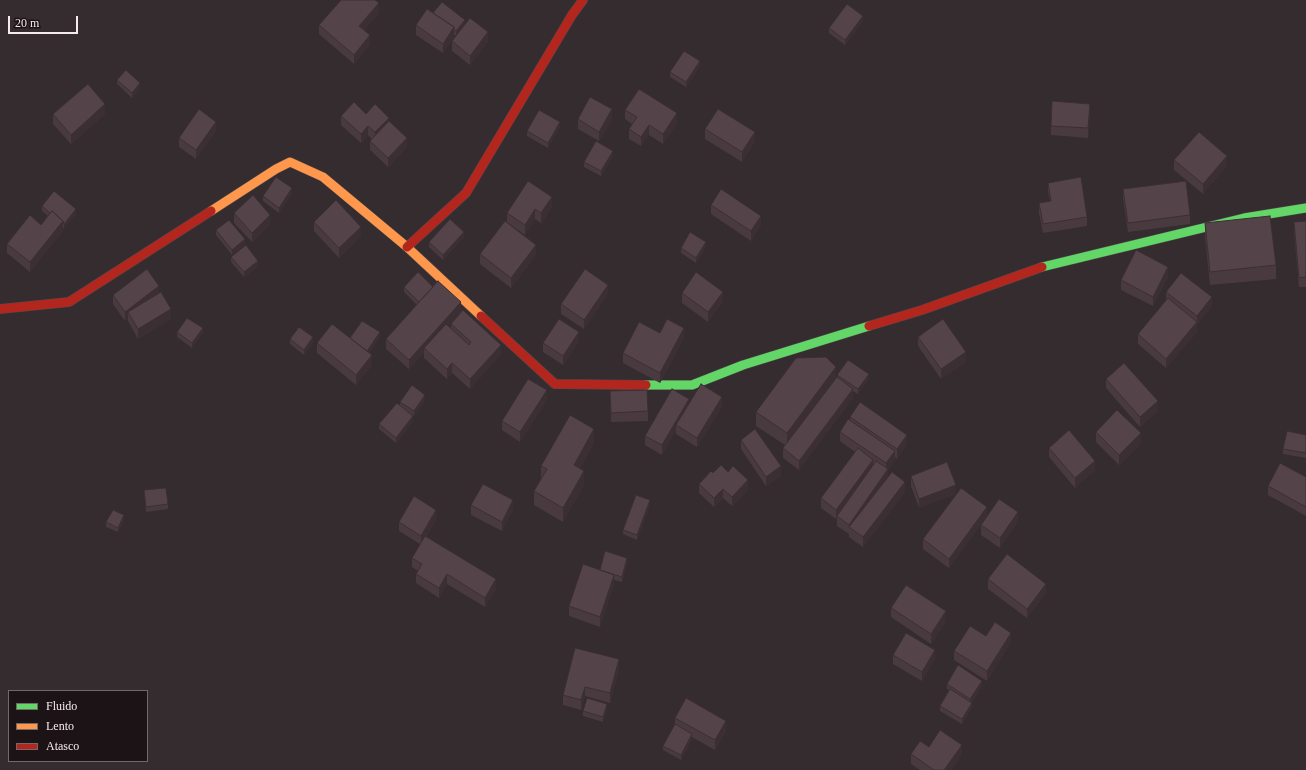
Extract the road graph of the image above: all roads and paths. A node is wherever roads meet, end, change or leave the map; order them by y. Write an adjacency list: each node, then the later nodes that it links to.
1 (583, 0): 3 (street)
2 (1306, 208): 3 (street)
3 (407, 247): 4 (street)
4 (0, 309)

